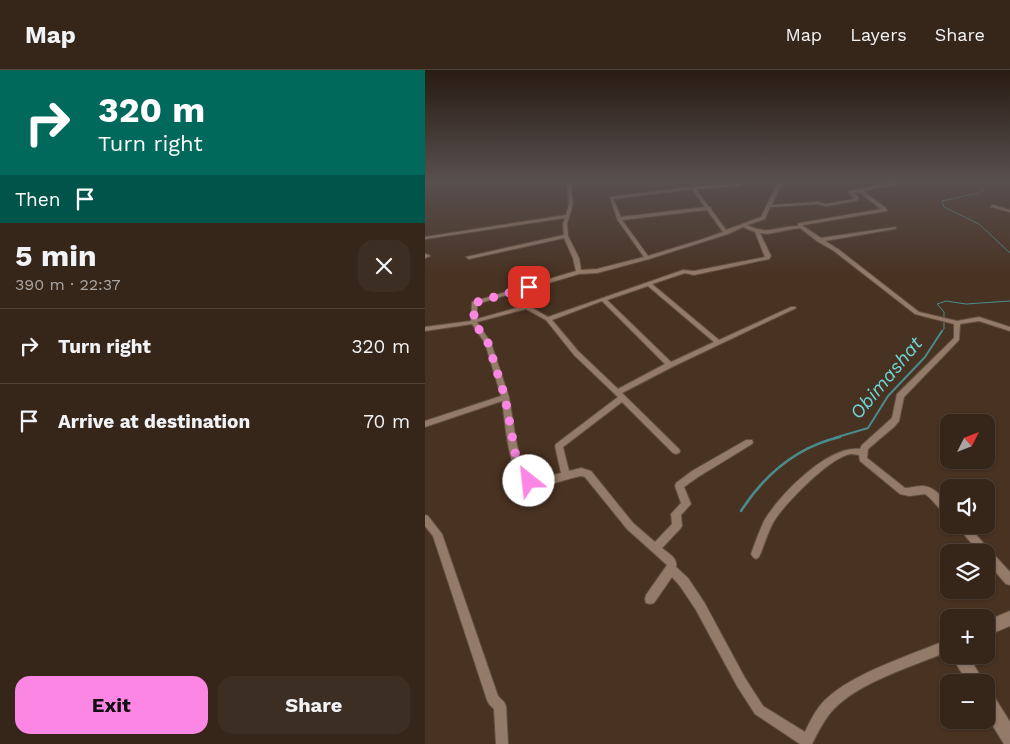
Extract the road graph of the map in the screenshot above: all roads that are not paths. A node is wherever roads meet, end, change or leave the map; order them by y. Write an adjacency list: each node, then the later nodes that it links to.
1 (617, 213): 7 (street)
2 (664, 213): 7 (street)
3 (712, 213): 11 (street)
4 (765, 213): 8 (street)
5 (864, 213): 9 (street)
6 (567, 216): 13 (street); 14 (street)
7 (619, 219): 17 (street)
8 (745, 226): 11 (street); 12 (street)
9 (801, 227): 12 (street); 15 (street)
10 (894, 228): 15 (street)
11 (725, 233): 17 (street)
12 (757, 233): 19 (street)
13 (566, 236): 16 (street); 18 (street)
14 (425, 238)
15 (819, 240): 26 (street)
16 (469, 257)
17 (647, 258): 18 (street)
18 (579, 272): 20 (street)
19 (648, 283): 21 (street); 29 (street)
20 (514, 291): 22 (street); 25 (street)
21 (603, 299): 24 (street); 30 (street)
22 (527, 307): 24 (street); 25 (street)
23 (793, 308): 29 (street)
24 (548, 319): 31 (street)
25 (475, 322): 27 (street); 32 (street)
26 (957, 323): 28 (street); 36 (street)
27 (425, 329)
28 (1010, 329)
29 (719, 343): 30 (street)
30 (670, 365): 31 (street)
31 (620, 395): 35 (street); 37 (street)
32 (505, 397): 33 (street); 37 (street)
33 (425, 424)
34 (749, 442): 41 (street)
35 (676, 451)
36 (863, 452): 38 (street); 42 (street)
37 (567, 476): 41 (street)
38 (940, 503)
39 (425, 518): 52 (street)
40 (969, 534): 44 (street)
41 (655, 549): 43 (street)
42 (756, 554)
43 (671, 569): 45 (street); 51 (street)
44 (1010, 580)
45 (650, 599)
46 (1010, 618): 47 (street)
47 (995, 625)
48 (940, 649): 51 (street)
49 (995, 714): 50 (street)
50 (1010, 738)
51 (806, 743)
52 (502, 744)

